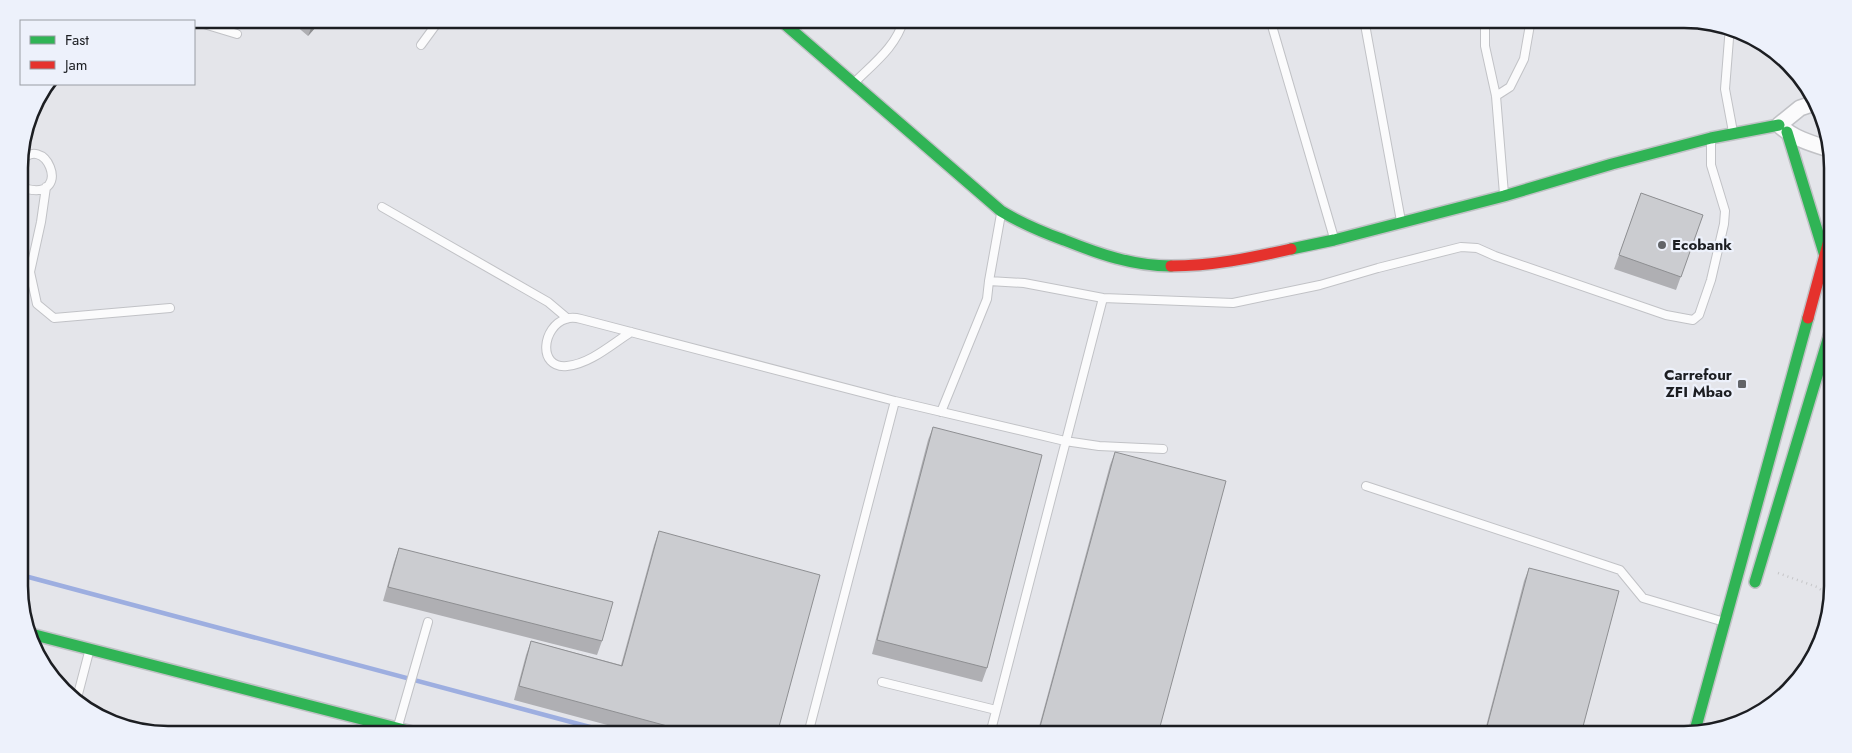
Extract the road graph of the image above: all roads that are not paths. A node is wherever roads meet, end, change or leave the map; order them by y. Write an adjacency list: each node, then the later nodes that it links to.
1 (217, 28): 9 (lane)
2 (433, 28): 11 (lane)
3 (789, 28): 12 (main road)
4 (902, 28): 12 (lane)
5 (1273, 28): 26 (lane)
6 (1366, 28): 25 (lane)
7 (1485, 28): 13 (lane)
8 (1529, 28): 13 (lane)
9 (237, 34)
10 (1729, 35): 16 (lane)
11 (421, 45)
12 (853, 83): 24 (main road)
13 (1496, 96): 22 (lane)
14 (1810, 105): 15 (street)
15 (1783, 129): 16 (main road); 18 (street); 27 (main road)
16 (1733, 134): 17 (main road)
17 (1712, 138): 22 (main road); 30 (lane)
18 (1823, 147)
19 (28, 156): 20 (lane)
20 (46, 187): 21 (lane); 31 (lane)
21 (28, 190)
22 (1504, 196): 25 (main road)
23 (382, 207): 32 (lane)
24 (1002, 211): 26 (main road); 29 (lane)
25 (1401, 223): 26 (main road)
26 (1334, 240)
27 (1824, 253)
28 (1824, 260): 42 (main road)
29 (990, 281): 30 (lane); 36 (lane)
30 (1103, 298): 37 (lane)
31 (170, 308)
32 (567, 318): 33 (lane); 33 (lane)
33 (631, 332): 35 (lane)
34 (1824, 353): 40 (main road)
35 (896, 401): 36 (lane); 52 (lane)
36 (941, 412): 37 (lane)
37 (1065, 441): 38 (lane); 47 (lane)
38 (1163, 450)
39 (1366, 486): 42 (lane)
40 (1752, 594)
41 (428, 622): 51 (lane)
42 (1725, 622): 49 (main road)
43 (37, 635): 44 (main road)
44 (90, 649): 46 (lane); 50 (main road)
45 (882, 682): 47 (lane)
46 (78, 693)
47 (996, 710): 48 (lane)
48 (992, 725)
49 (1697, 725)
50 (389, 726)
51 (398, 726)
52 (810, 726)

